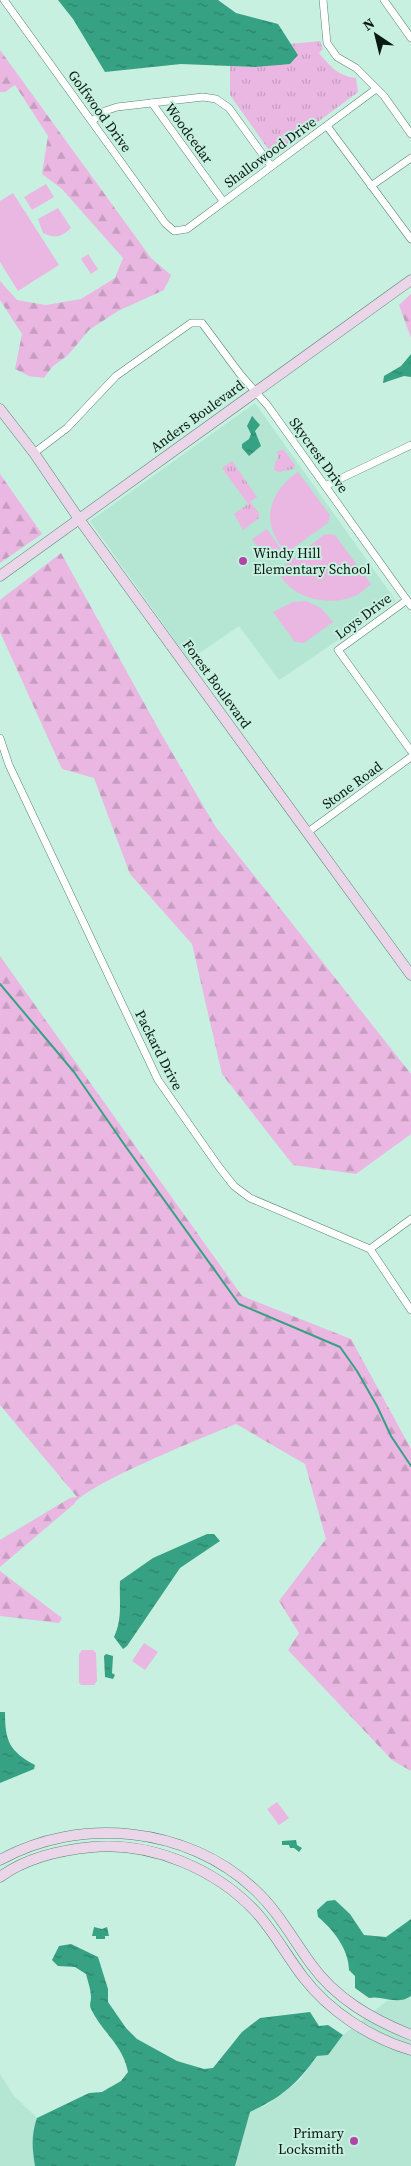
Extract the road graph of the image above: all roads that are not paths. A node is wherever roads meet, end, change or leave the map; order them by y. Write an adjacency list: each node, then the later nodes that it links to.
1 (4, 0): 7 (street, Golfwood Drive)
2 (323, 0): 5 (street)
3 (384, 0): 4 (street)
4 (411, 38)
5 (376, 89): 8 (street, Shallowood Drive); 9 (street)
6 (152, 103): 7 (street); 11 (street); 13 (street, Woodcedar)
7 (92, 121): 14 (street, Golfwood Drive)
8 (327, 126): 11 (street, Shallowood Drive); 12 (street)
9 (411, 134)
10 (411, 158): 12 (street)
11 (271, 166): 13 (street, Shallowood Drive)
12 (371, 186): 15 (street)
13 (223, 201): 14 (street, Shallowood Drive)
14 (178, 232)
15 (410, 234)
16 (411, 280): 17 (street, Anders Boulevard)
17 (255, 392): 20 (street, Skycrest Drive); 21 (street, Skycrest Drive); 22 (street, Anders Boulevard)
18 (0, 409): 20 (street, Forest Boulevard)
19 (411, 445): 21 (street)
20 (34, 453): 22 (street, Forest Boulevard)
21 (325, 486): 24 (street, Skycrest Drive)
22 (79, 519): 23 (street, Anders Boulevard); 28 (street, Forest Boulevard)
23 (0, 576)
24 (409, 602): 26 (street, Loys Drive)
25 (0, 738): 31 (street, Packard Drive)
26 (411, 752)
27 (411, 757): 28 (street, Stone Road)
28 (308, 832): 29 (street, Forest Boulevard)
29 (411, 975)
30 (411, 1219): 31 (street)
31 (370, 1249): 32 (street)
32 (411, 1310)
33 (105, 1833): 34 (street); 35 (street); 37 (street)
34 (118, 1833): 36 (street); 39 (street)
35 (104, 1846): 36 (street); 38 (street)
36 (118, 1847): 40 (street)
37 (0, 1860)
38 (0, 1877)
39 (277, 1914): 40 (street); 41 (street)
40 (266, 1923): 42 (street)
41 (411, 2035)
42 (411, 2049)

